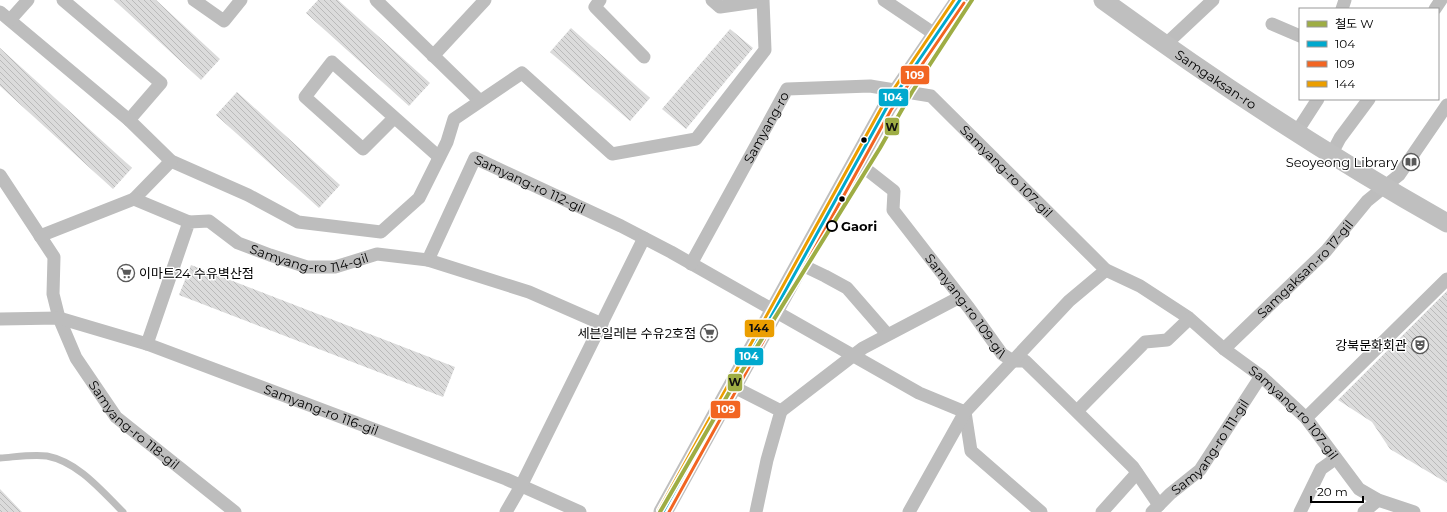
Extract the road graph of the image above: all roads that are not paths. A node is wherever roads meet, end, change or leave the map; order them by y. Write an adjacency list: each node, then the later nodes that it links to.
1 (28, 0): 14 (street)
2 (63, 0): 27 (street)
3 (194, 0): 4 (street)
4 (241, 0)
5 (376, 0): 19 (street)
6 (485, 0): 19 (street)
7 (600, 0): 20 (street)
8 (712, 0): 13 (street)
9 (884, 0): 16 (street)
10 (960, 0): 16 (main road)
11 (1103, 0): 18 (main road, Samgaksan-ro)
12 (1213, 0): 18 (street)
13 (763, 1): 24 (street)
14 (5, 16): 27 (street)
15 (1272, 24): 17 (street)
16 (936, 34): 21 (main road)
17 (1299, 36)
18 (1165, 45): 28 (main road, Samgaksan-ro)
19 (433, 56): 24 (street)
20 (644, 57)
21 (898, 91): 32 (main road); 41 (street, Samyang-ro); 43 (street, Samyang-ro 107-gil)
22 (1317, 100): 28 (street)
23 (1367, 100): 29 (street)
24 (480, 101): 30 (street)
25 (1447, 105): 34 (street)
26 (394, 118): 26 (street); 30 (street)
27 (129, 120): 31 (street)
28 (1296, 133): 29 (main road, Samgaksan-ro)
29 (1331, 154): 34 (main road, Samgaksan-ro)
30 (439, 157): 31 (street)
31 (171, 161): 35 (street)
32 (857, 162): 42 (main road); 45 (street, Samyang-ro 109-gil)
33 (0, 175): 38 (street, Samyang-ro 118-gil)
34 (1385, 188): 36 (main road, Samgaksan-ro); 53 (street, Samgaksan-ro 17-gil)
35 (134, 199): 37 (street); 38 (street)
36 (1446, 220)
37 (189, 222): 40 (street, Samyang-ro 114-gil); 52 (street)
38 (40, 236): 47 (street, Samyang-ro 118-gil)
39 (644, 238): 40 (street, Samyang-ro 112-gil); 41 (street, Samyang-ro 112-gil); 50 (street)
40 (428, 260): 50 (street, Samyang-ro 114-gil)
41 (691, 264): 46 (street, Samyang-ro 112-gil)
42 (800, 264): 46 (main road); 51 (street)
43 (1106, 270): 49 (street, Samyang-ro 107-gil); 55 (street)
44 (1447, 280): 61 (street)
45 (960, 297): 51 (street); 55 (street, Samyang-ro 109-gil)
46 (774, 311): 54 (street); 57 (main road)
47 (59, 318): 48 (street, Samyang-ro 116-gil); 52 (street, Samyang-ro 116-gil); 69 (street, Samyang-ro 118-gil)
48 (0, 319)
49 (1189, 319): 53 (street, Samyang-ro 107-gil); 60 (street)
50 (602, 324): 65 (street)
51 (887, 334): 54 (street)
52 (147, 344): 65 (street, Samyang-ro 116-gil)
53 (1224, 349): 56 (street, Samyang-ro 107-gil)
54 (854, 357): 58 (street); 59 (street)
55 (1013, 361): 59 (street); 60 (street, Samyang-ro 109-gil)
56 (1261, 376): 61 (street, Samyang-ro 107-gil); 67 (street, Samyang-ro 111-gil)
57 (732, 386): 58 (street); 72 (main road)
58 (781, 411): 73 (street)
59 (965, 412): 74 (street); 75 (street)
60 (1077, 412): 64 (street, Samyang-ro 109-gil)
61 (1306, 418): 63 (street, Samyang-ro 107-gil)
62 (0, 458): 68 (lane)
63 (1335, 459): 66 (street, Samyang-ro 107-gil); 77 (street)
64 (1137, 473): 67 (street, Samyang-ro 109-gil); 76 (street)
65 (521, 486): 70 (street); 71 (street, Samyang-ro 116-gil)
66 (1378, 500): 78 (street); 79 (street, Samyang-ro 107-gil)
67 (1156, 509)
68 (123, 512)
69 (235, 512)
70 (506, 512)
71 (580, 512)
72 (663, 512)
73 (756, 512)
74 (909, 512)
75 (1041, 512)
76 (1102, 512)
77 (1300, 512)
78 (1364, 512)
79 (1414, 512)

